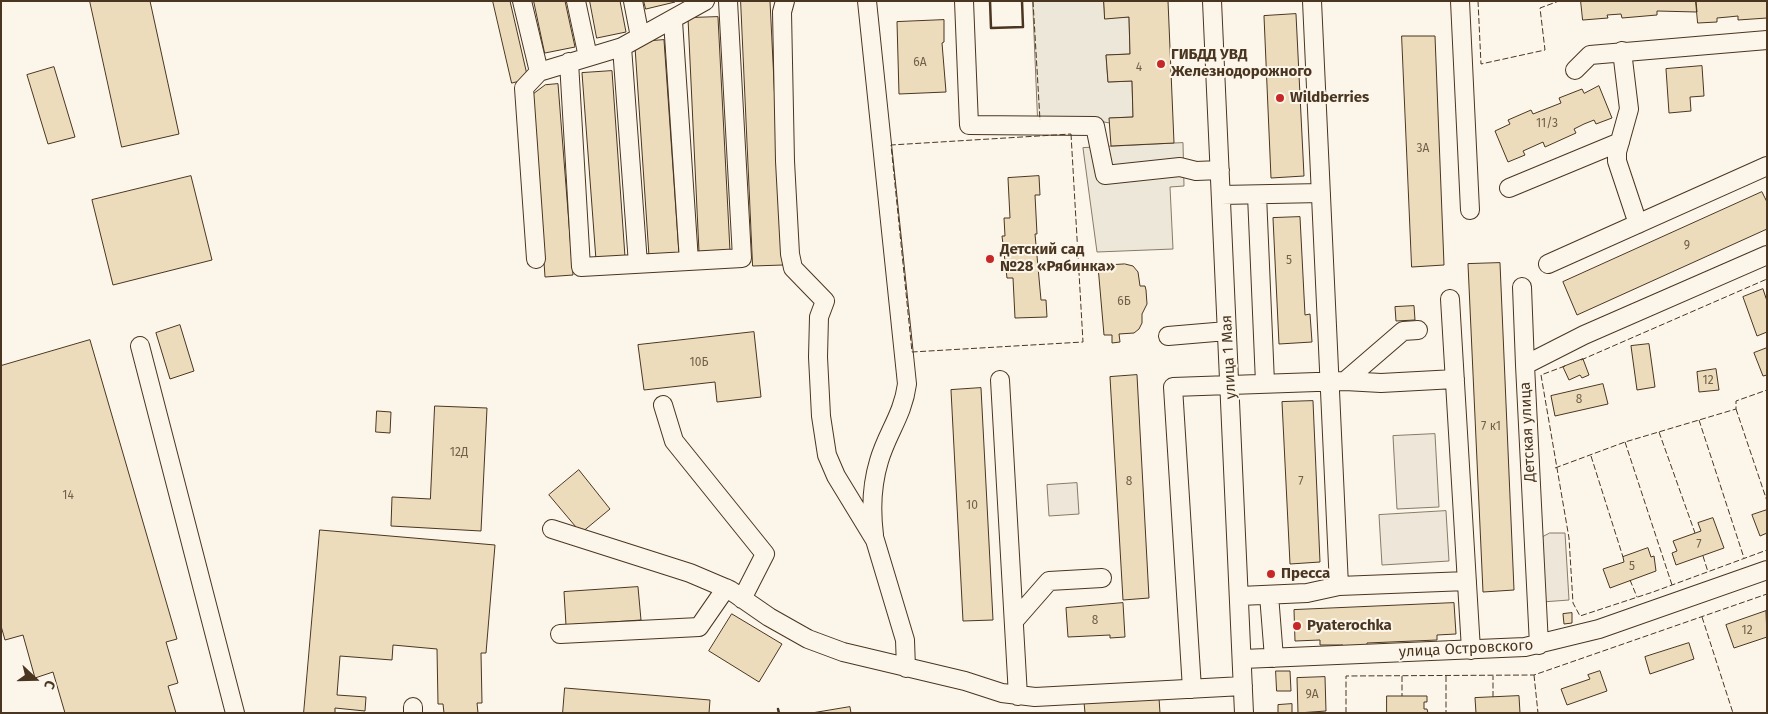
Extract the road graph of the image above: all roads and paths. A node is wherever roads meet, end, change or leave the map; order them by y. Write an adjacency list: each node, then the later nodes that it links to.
1 (522, 1): 20 (street)
2 (576, 1): 17 (street)
3 (632, 1): 13 (street)
4 (728, 1): 32 (street)
5 (784, 1): 49 (street)
6 (867, 1): 49 (street)
7 (964, 1): 23 (street)
8 (1212, 1): 23 (street, улица 1 Мая)
9 (1312, 1): 25 (street)
10 (1460, 1): 28 (street)
11 (694, 4): 12 (street)
12 (673, 21): 13 (street); 32 (street)
13 (640, 37): 15 (street)
14 (1767, 40): 16 (street)
15 (622, 46): 17 (street); 33 (street)
16 (1622, 51): 19 (street); 21 (street)
17 (588, 57): 18 (street)
18 (570, 62): 20 (street); 33 (street)
19 (1575, 70)
20 (539, 72): 31 (street)
21 (1620, 142): 24 (street); 29 (street)
22 (1767, 166): 29 (street)
23 (1220, 170): 27 (street, улица 1 Мая)
24 (1509, 188)
25 (1321, 193): 26 (street); 44 (street)
26 (1256, 195): 27 (street); 45 (street)
27 (1221, 196): 38 (street, улица 1 Мая)
28 (1470, 210)
29 (1638, 224): 34 (street)
30 (1767, 255): 41 (street, Детская улица)
31 (536, 258)
32 (690, 261): 33 (street)
33 (638, 264)
34 (1548, 264)
35 (1522, 287): 41 (street)
36 (1450, 299): 42 (street)
37 (1418, 330): 44 (street)
38 (1227, 332): 39 (street); 46 (street, улица 1 Мая)
39 (1168, 336)
40 (140, 346): 68 (street)
41 (1525, 365): 60 (street, Детская улица)
42 (1454, 379): 44 (street); 52 (street)
43 (1000, 380): 58 (street)
44 (1337, 381): 45 (street); 53 (street)
45 (1265, 384): 46 (street)
46 (1230, 385): 56 (street, улица 1 Мая); 66 (street)
47 (663, 405): 57 (street)
48 (552, 529): 54 (street)
49 (875, 540): 64 (street)
50 (1767, 570): 60 (street, улица Островского)
51 (1102, 578): 58 (street)
52 (1467, 581): 53 (street); 61 (street)
53 (1339, 586): 55 (street)
54 (726, 588): 57 (street); 59 (street)
55 (1270, 594): 56 (street); 62 (street)
56 (1240, 596): 63 (street, улица 1 Мая)
57 (742, 599): 64 (street)
58 (1014, 621): 67 (street)
59 (560, 634)
60 (1539, 645): 61 (street, улица Островского)
61 (1471, 650): 62 (street, улица Островского)
62 (1274, 658): 63 (street, улица Островского)
63 (1243, 659): 65 (street, улица 1 Мая)
64 (906, 668): 67 (street)
65 (1243, 686): 66 (street); 69 (street, улица 1 Мая)
66 (1192, 689): 67 (street)
67 (1018, 696)
68 (235, 713)
69 (1244, 713)

